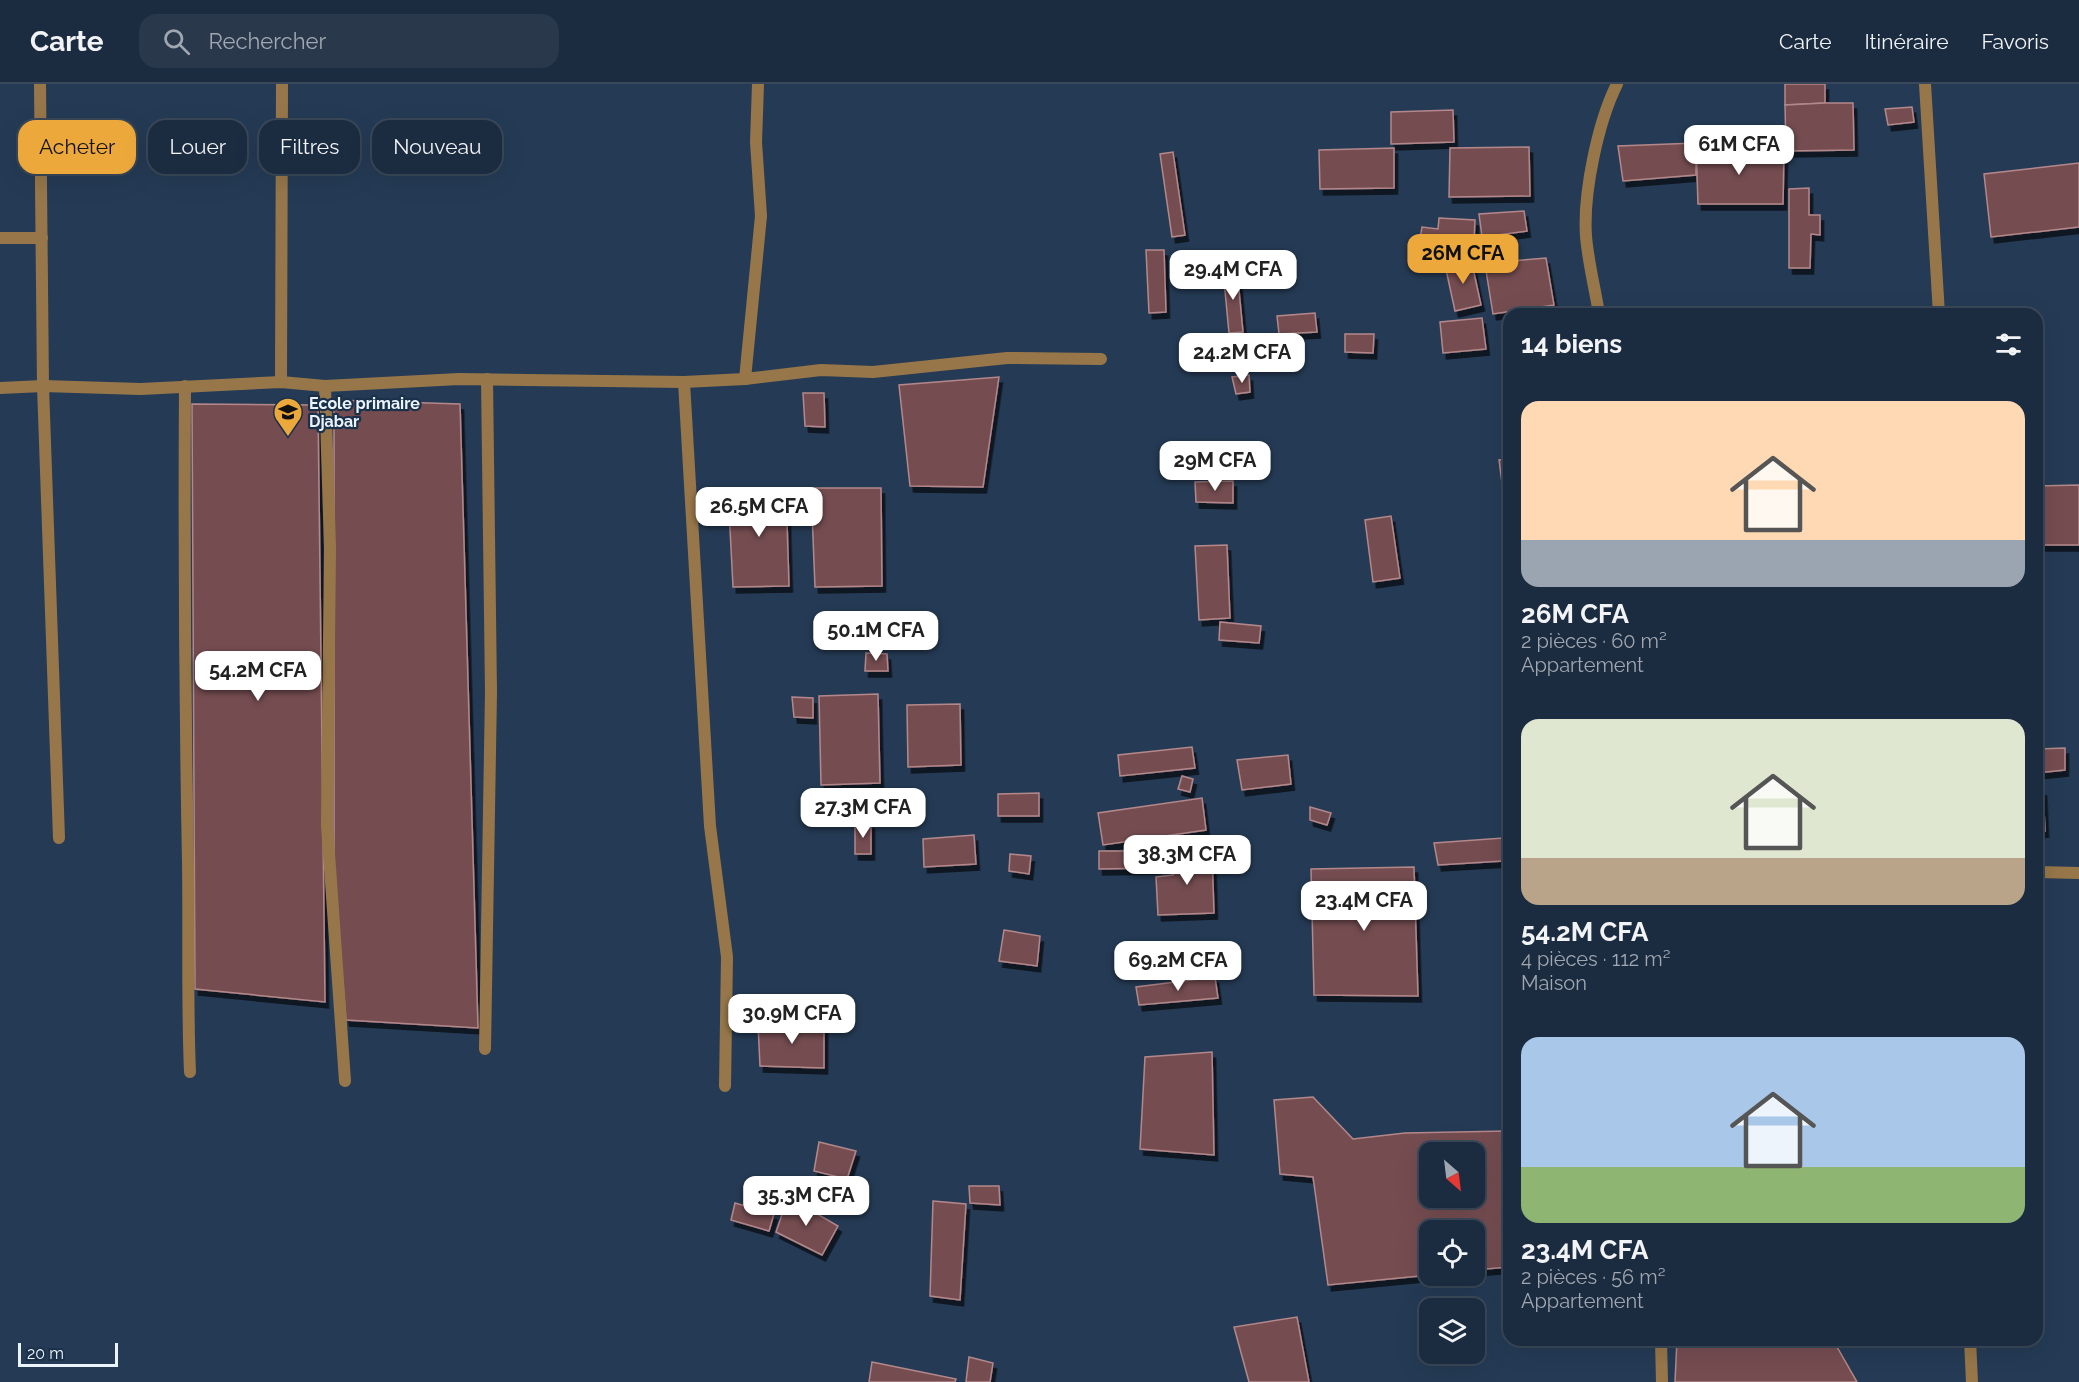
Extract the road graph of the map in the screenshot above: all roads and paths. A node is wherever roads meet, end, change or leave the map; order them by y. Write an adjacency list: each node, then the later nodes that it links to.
1 (40, 84): 7 (street)
2 (282, 84): 13 (street)
3 (758, 84): 11 (street)
4 (1617, 84): 8 (street)
5 (1924, 84): 9 (street)
6 (0, 238): 7 (street)
7 (42, 238): 15 (street)
8 (1598, 308)
9 (1940, 308)
10 (1101, 359): 11 (street)
11 (745, 379): 14 (street)
12 (488, 380): 14 (street); 17 (street); 22 (street)
13 (281, 382): 16 (street); 17 (street)
14 (684, 382): 25 (street)
15 (43, 386): 16 (street); 18 (street); 19 (street)
16 (185, 386): 23 (street)
17 (325, 386): 24 (street)
18 (0, 388)
19 (58, 838)
20 (2043, 872): 21 (street)
21 (2079, 873)
22 (485, 1049)
23 (190, 1072)
24 (345, 1081)
25 (725, 1086)
26 (1661, 1346): 28 (street)
27 (1970, 1346): 29 (street)
28 (1662, 1382)
29 (1972, 1382)

